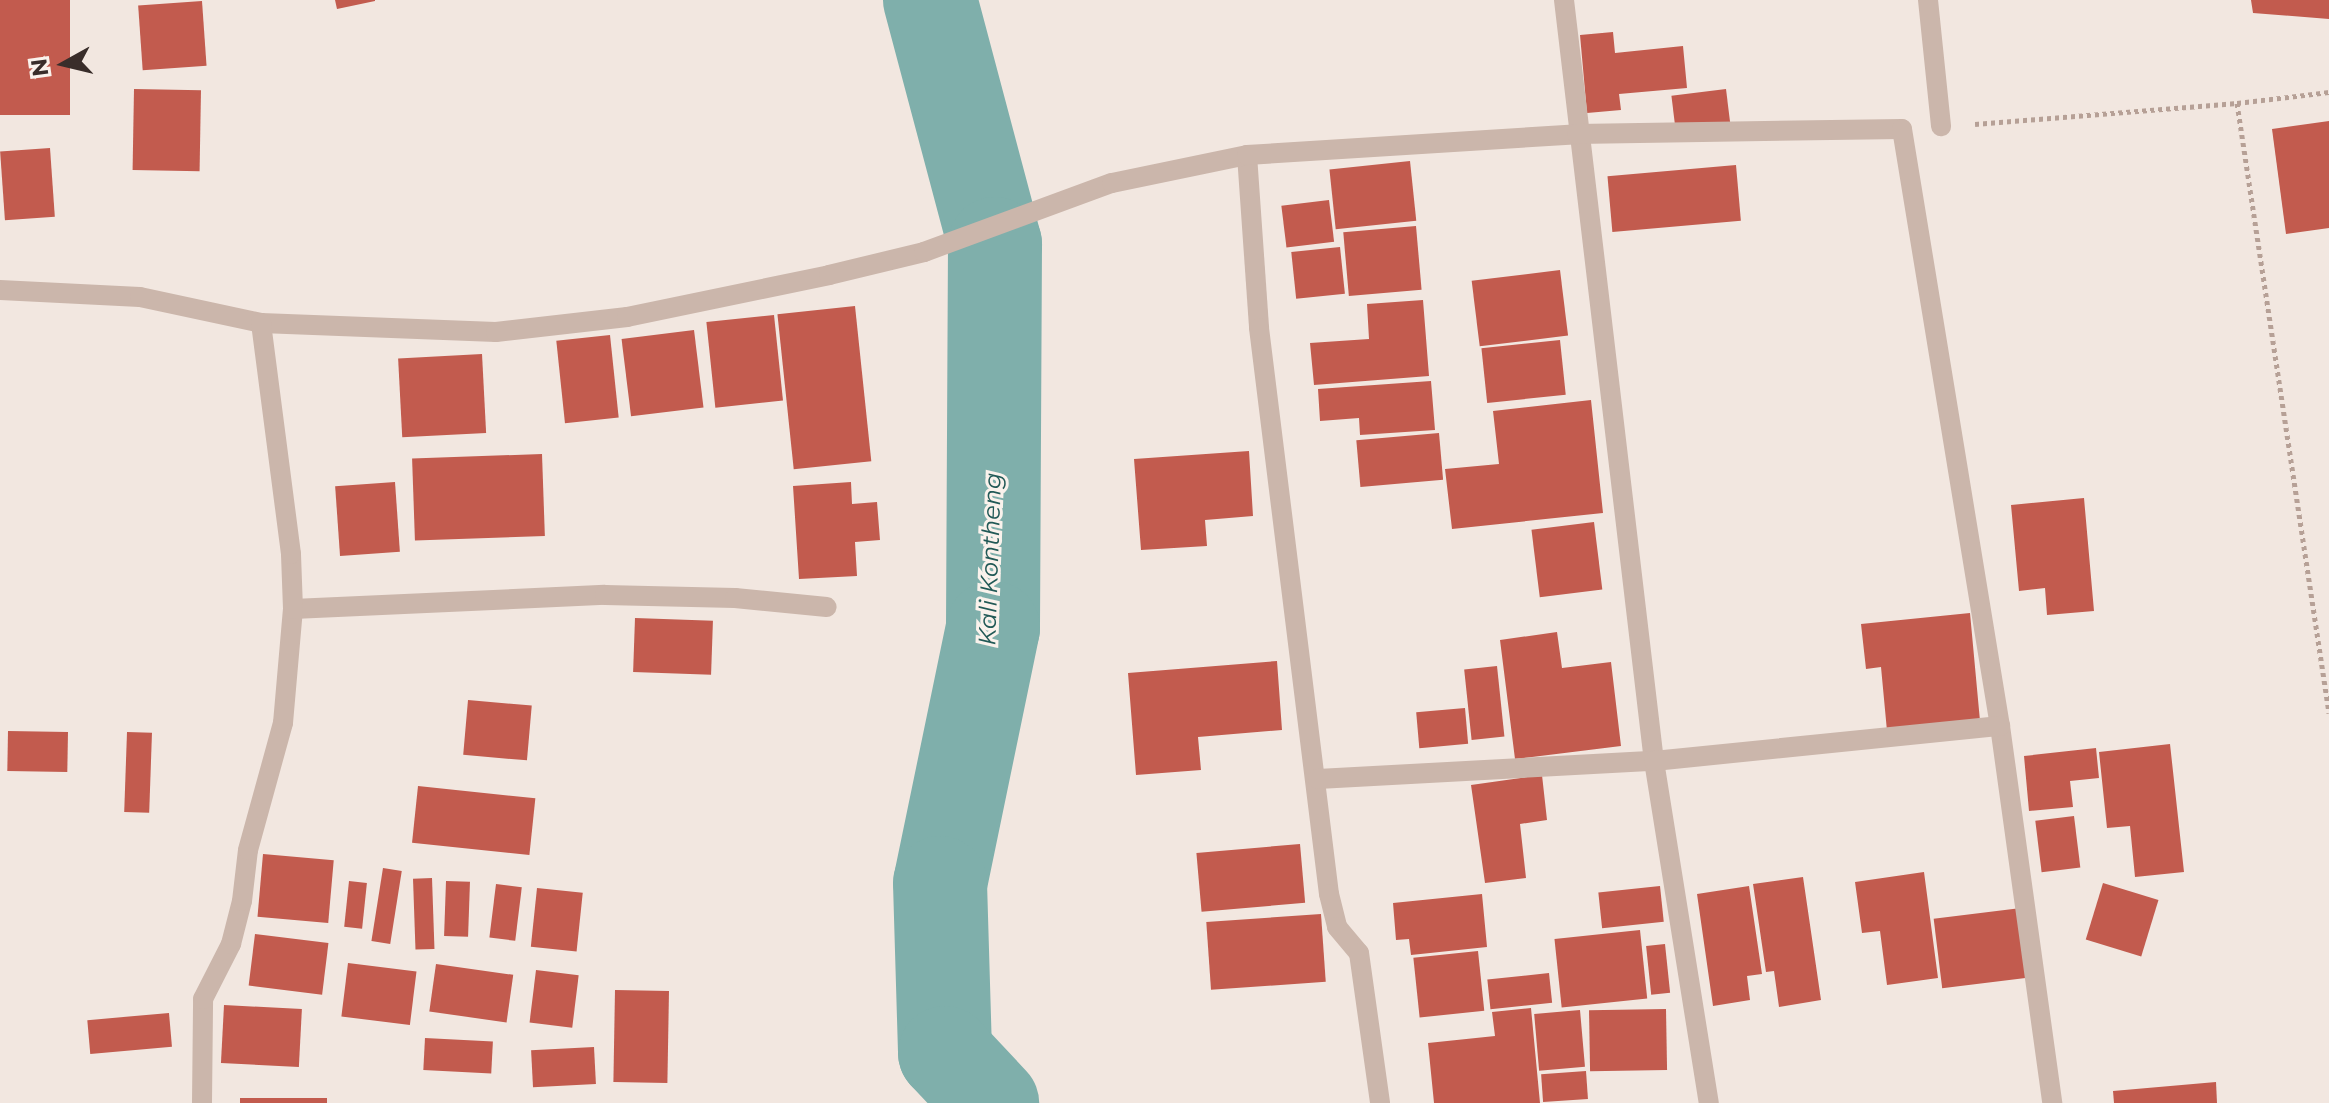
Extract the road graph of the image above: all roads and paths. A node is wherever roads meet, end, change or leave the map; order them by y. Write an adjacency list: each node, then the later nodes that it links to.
1 (1564, 0): 6 (lane)
2 (1928, 0): 5 (lane)
3 (2329, 92): 4 (path)
4 (2237, 103): 5 (path); 12 (path)
5 (1941, 126)
6 (1577, 134): 7 (lane); 13 (lane); 14 (lane)
7 (1247, 155): 9 (lane); 15 (lane)
8 (0, 290): 9 (lane)
9 (261, 323): 11 (lane)
10 (827, 607): 11 (lane)
11 (293, 609): 16 (lane)
12 (2329, 713)
13 (2000, 726): 14 (lane); 19 (lane)
14 (1654, 761): 15 (lane); 18 (lane)
15 (1318, 779): 17 (lane)
16 (202, 1103)
17 (1380, 1103)
18 (1709, 1103)
19 (2052, 1103)

